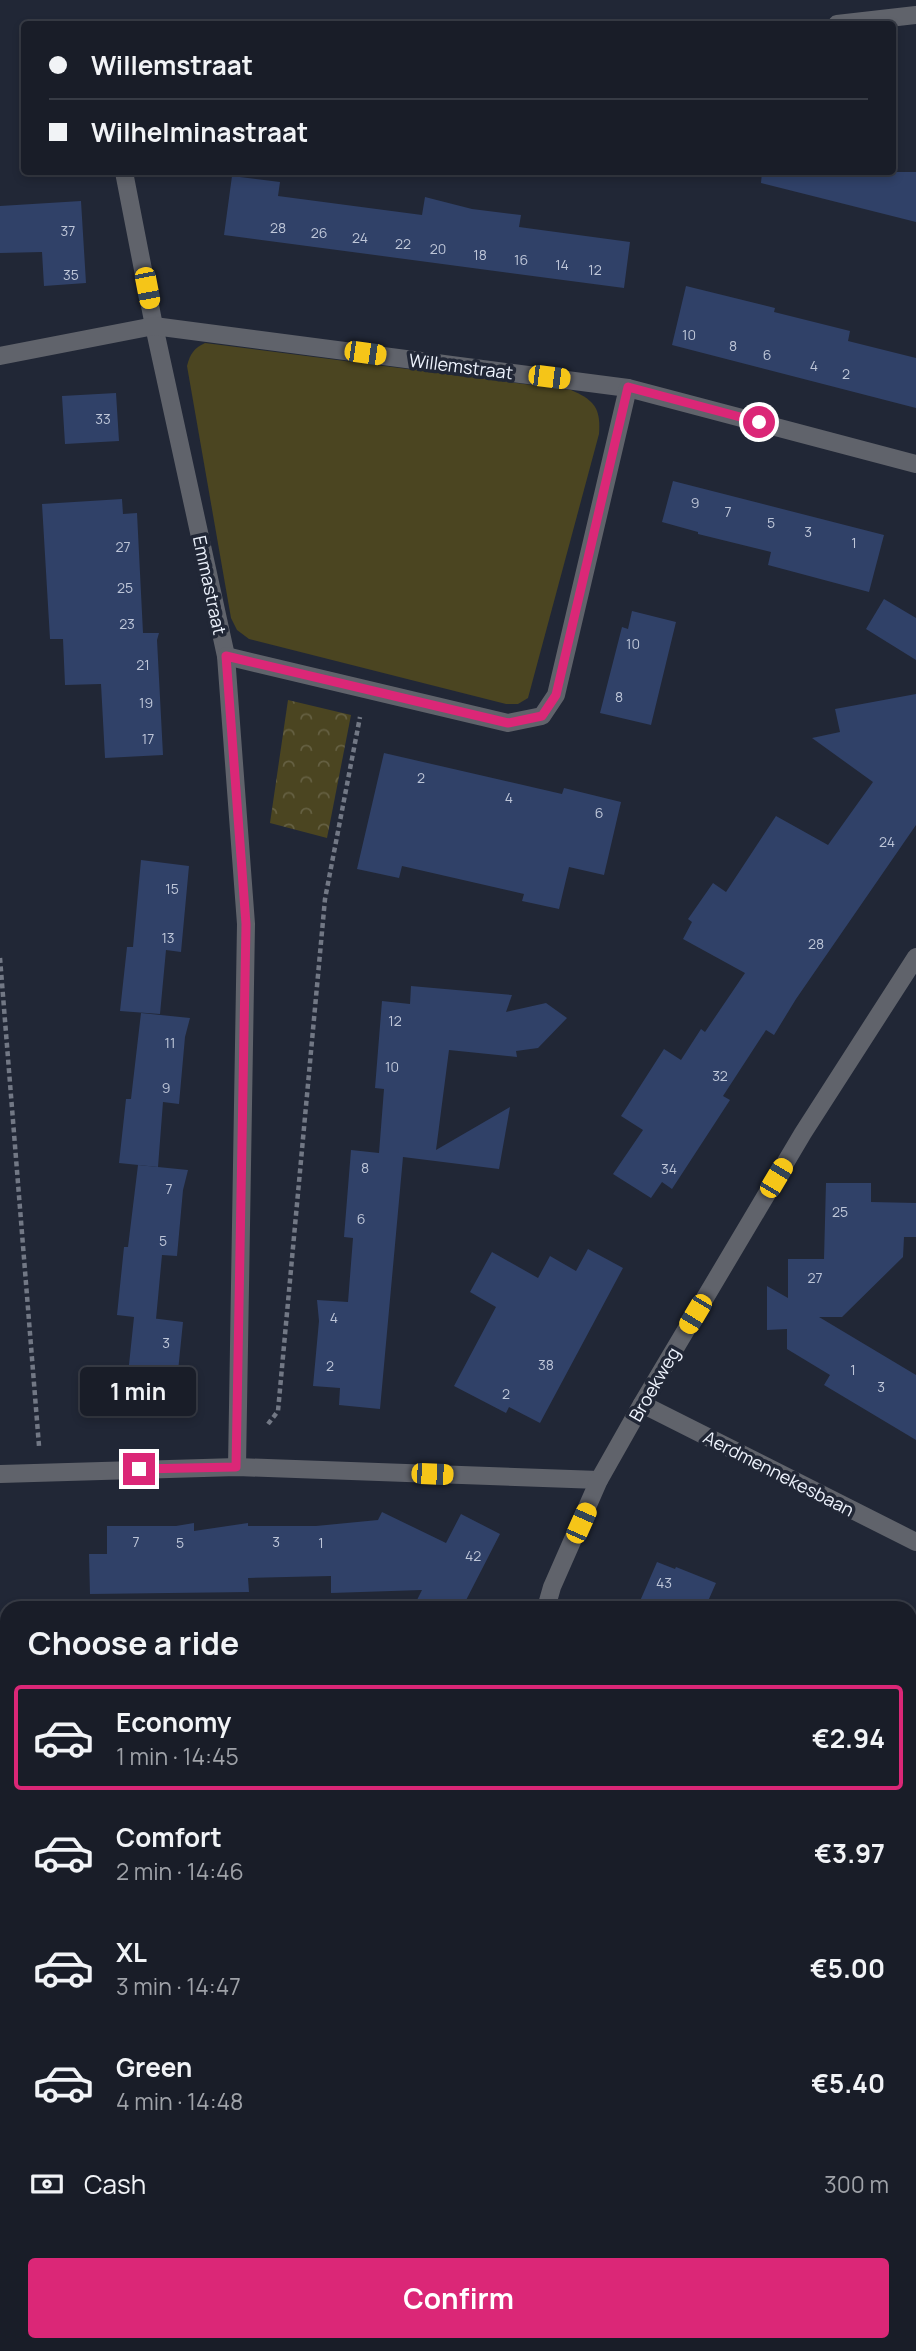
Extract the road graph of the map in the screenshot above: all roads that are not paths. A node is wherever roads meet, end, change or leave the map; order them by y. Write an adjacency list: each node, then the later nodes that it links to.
1 (916, 15): 2 (street)
2 (863, 21)
3 (125, 175): 4 (street, Emmastraat)
4 (154, 326): 5 (street, Willemstraat); 6 (street, Willemstraat); 8 (street, Emmastraat)
5 (0, 356)
6 (628, 387): 7 (street, Willemstraat); 8 (street)
7 (916, 464)
8 (226, 656): 11 (street, Emmastraat)
9 (916, 957): 10 (street, Broekweg)
10 (642, 1404): 13 (street, Broekweg); 14 (street, Aerdmennekesbaan)
11 (236, 1467): 12 (street); 13 (street)
12 (0, 1474)
13 (600, 1480): 15 (street, Broekweg)
14 (916, 1542)
15 (548, 1601)

